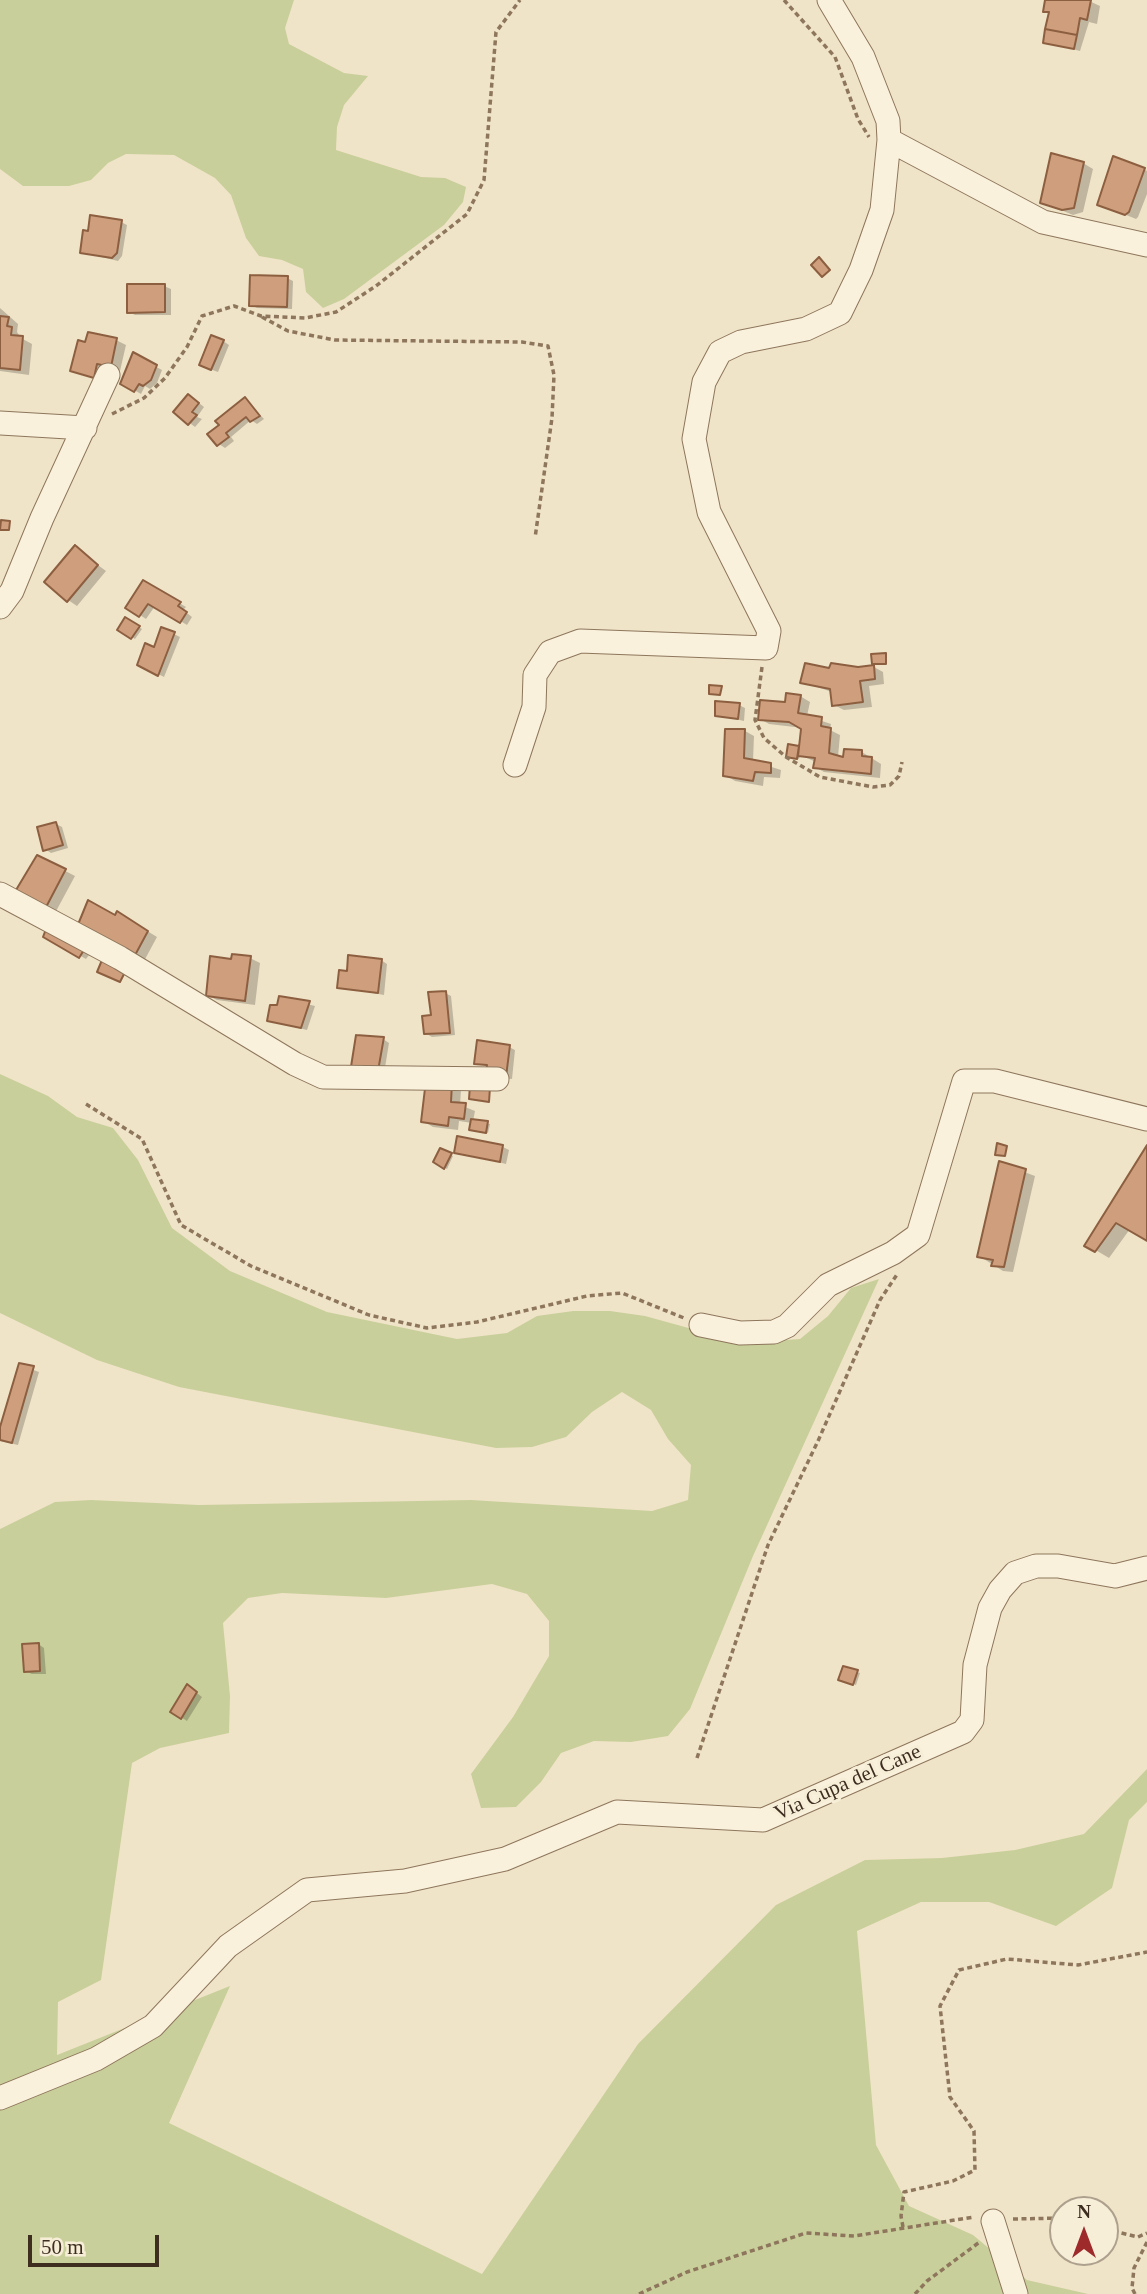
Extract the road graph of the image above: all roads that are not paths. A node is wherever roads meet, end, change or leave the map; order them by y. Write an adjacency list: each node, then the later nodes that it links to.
1 (829, 0): 2 (street)
2 (890, 140): 3 (street); 8 (street)
3 (1147, 245)
4 (108, 375): 6 (street)
5 (0, 422): 6 (street)
6 (85, 428): 7 (street)
7 (0, 607)
8 (515, 765)
9 (0, 894): 10 (street)
10 (497, 1079)
11 (1147, 1119): 12 (street)
12 (701, 1325)
13 (1147, 1568): 14 (street, Via Cupa del Cane)
14 (0, 2098)
15 (993, 2221): 16 (street)
16 (1016, 2294)

